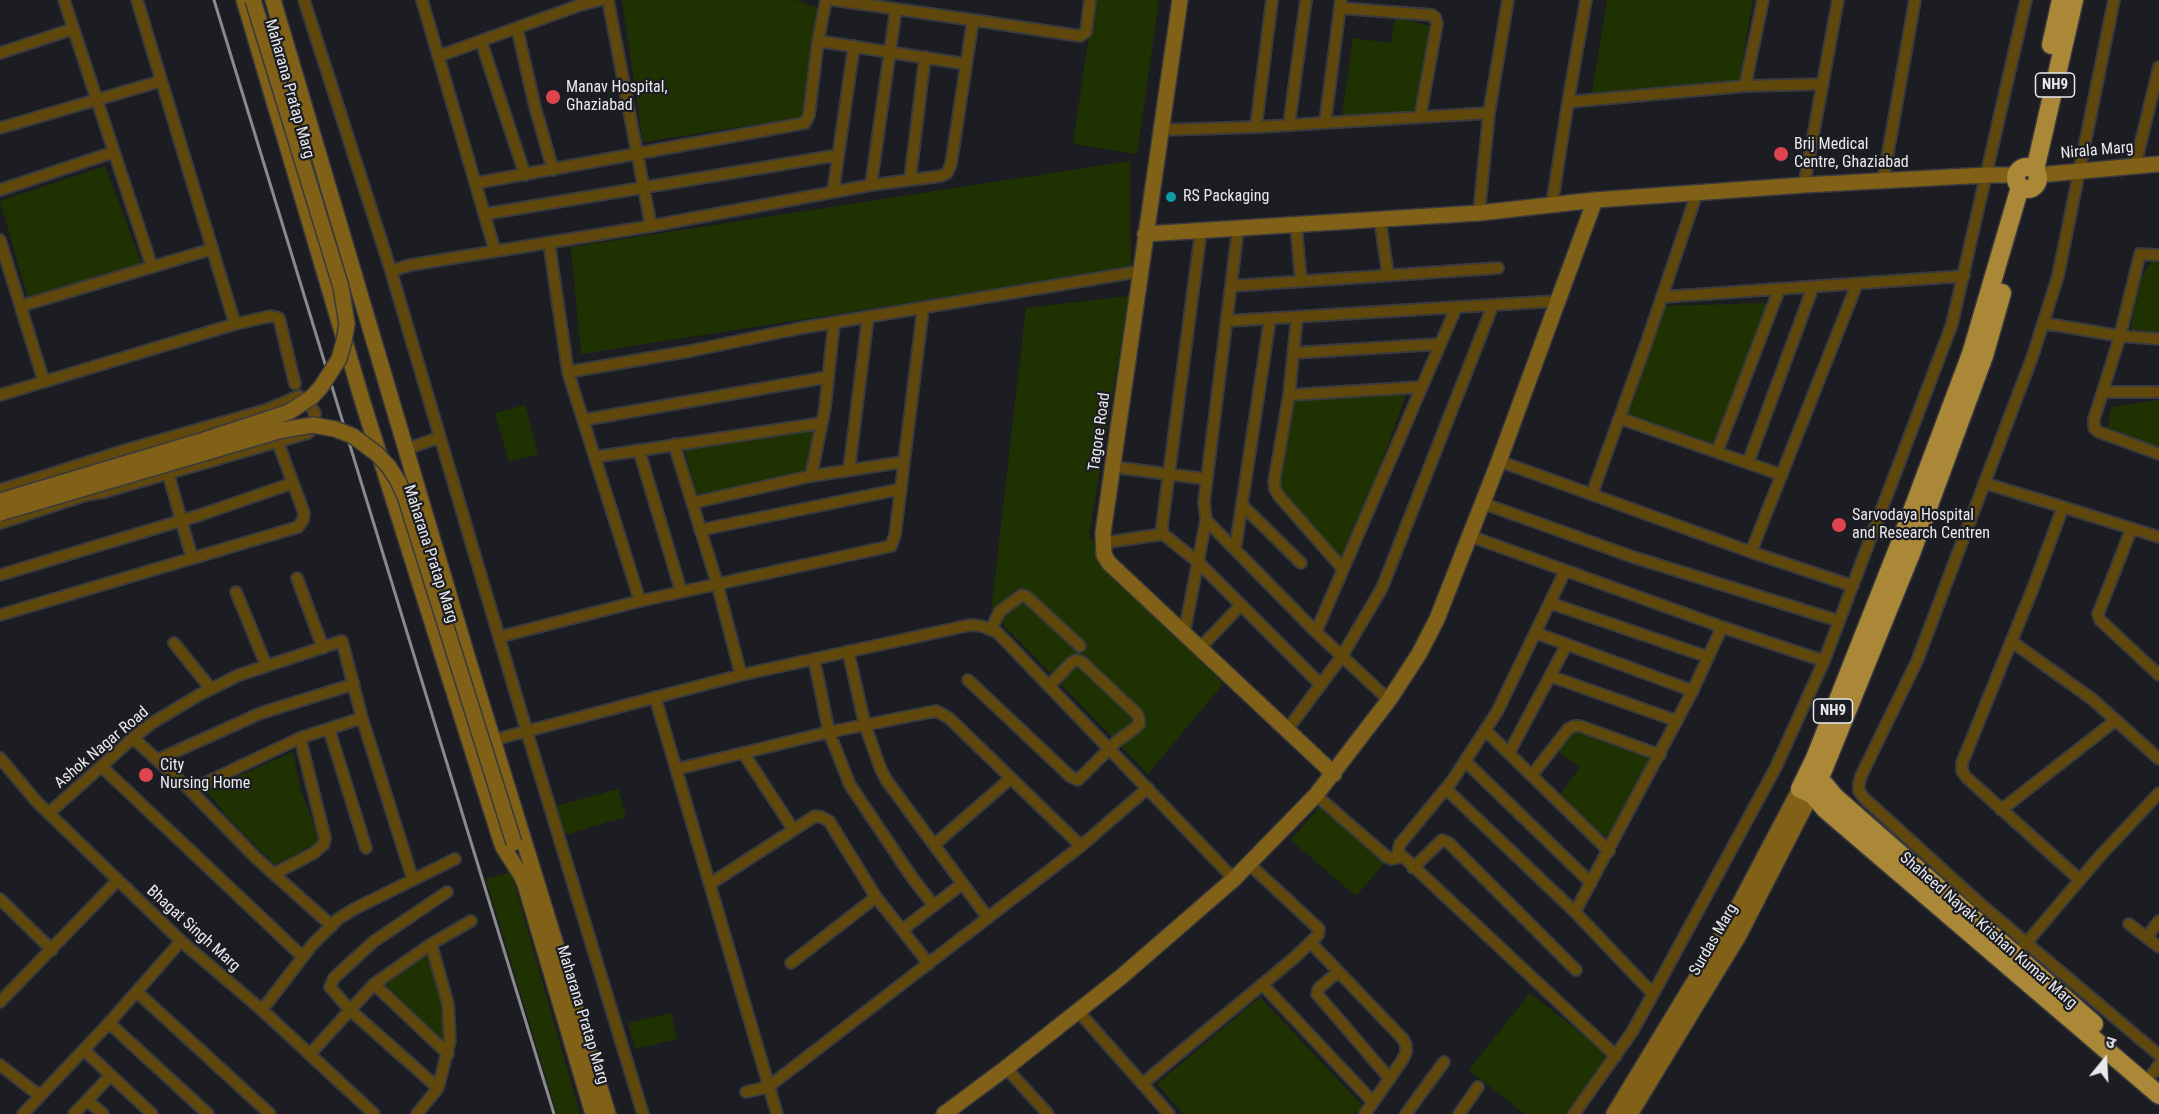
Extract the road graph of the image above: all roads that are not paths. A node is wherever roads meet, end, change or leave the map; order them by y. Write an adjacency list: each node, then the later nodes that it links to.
1 (64, 0): 29 (street)
2 (137, 0): 39 (street)
3 (244, 0): 148 (street, Maharana Pratap Marg)
4 (253, 0): 152 (street, bridge)
5 (273, 0): 130 (street, Maharana Pratap Marg)
6 (304, 0): 88 (street)
7 (422, 0): 35 (street)
8 (600, 0): 28 (street)
9 (608, 0): 53 (street)
10 (826, 0): 31 (street)
11 (834, 0): 26 (street)
12 (1090, 0): 27 (street)
13 (1180, 0): 51 (street, Tagore Road)
14 (1272, 0): 49 (street)
15 (1306, 0): 48 (street)
16 (1508, 0): 45 (street)
17 (1586, 0): 43 (street)
18 (1763, 0): 41 (street)
19 (1838, 0): 40 (street)
20 (1915, 0): 63 (street)
21 (2026, 0): 59 (street)
22 (2061, 0): 61 (highway, NH9)
23 (2074, 0): 61 (highway, NH9)
24 (2114, 0): 58 (street)
25 (1340, 4): 46 (street); 47 (street)
26 (896, 9): 27 (street); 33 (street)
27 (973, 20): 37 (street)
28 (517, 28): 30 (street); 57 (street)
29 (73, 29): 34 (street); 42 (street)
30 (481, 41): 35 (street); 60 (street)
31 (818, 42): 32 (street); 53 (street)
32 (854, 46): 33 (street); 54 (street)
33 (890, 51): 36 (street); 65 (street)
34 (0, 53)
35 (439, 56): 64 (street)
36 (925, 57): 37 (street); 62 (street)
37 (966, 64): 62 (street)
38 (2159, 67): 44 (street)
39 (162, 81): 42 (street); 83 (street)
40 (1823, 84): 41 (street); 66 (street)
41 (1745, 86): 43 (street)
42 (96, 100): 50 (street); 52 (street)
43 (1568, 102): 72 (street)
44 (2154, 106): 56 (street)
45 (1489, 113): 46 (street); 73 (street)
46 (1420, 117): 47 (street)
47 (1325, 123): 48 (street)
48 (1289, 125): 49 (street)
49 (1256, 127): 51 (street)
50 (0, 128)
51 (1161, 130): 80 (street, Tagore Road)
52 (114, 153): 68 (street); 86 (street)
53 (637, 154): 57 (street); 67 (street)
54 (838, 155): 67 (street); 69 (street)
55 (2159, 164): 56 (street, Nirala Marg)
56 (2135, 166): 58 (street, Nirala Marg)
57 (553, 170): 60 (street)
58 (2081, 171): 61 (street, Nirala Marg); 108 (street)
59 (1987, 174): 61 (street, Nirala Marg); 63 (street, Nirala Marg); 91 (street)
60 (525, 175): 64 (street)
61 (2027, 177): 239 (highway, NH9)
62 (910, 180): 65 (street)
63 (1883, 181): 66 (street, Nirala Marg)
64 (476, 183): 74 (street)
65 (871, 185): 69 (street)
66 (1804, 185): 70 (street, Nirala Marg)
67 (644, 187): 74 (street); 77 (street)
68 (0, 190)
69 (833, 192): 77 (street)
70 (1697, 193): 71 (street, Nirala Marg); 97 (street)
71 (1595, 200): 72 (street, Nirala Marg); 98 (street)
72 (1552, 204): 73 (street, Nirala Marg)
73 (1479, 213): 75 (street, Nirala Marg)
74 (485, 214): 84 (street)
75 (1380, 220): 76 (street, Nirala Marg); 90 (street)
76 (1296, 225): 78 (street, Nirala Marg); 92 (street)
77 (651, 226): 82 (street)
78 (1238, 229): 79 (street, Nirala Marg); 94 (street)
79 (1202, 231): 80 (street, Nirala Marg); 141 (street)
80 (1146, 234): 89 (street, Tagore Road)
81 (0, 240): 100 (street)
82 (549, 243): 84 (street); 114 (street)
83 (212, 249): 86 (street); 109 (street)
84 (495, 251): 88 (street)
85 (2159, 255): 110 (street)
86 (152, 267): 100 (street)
87 (1498, 268): 90 (street)
88 (391, 271): 127 (street)
89 (1142, 271): 102 (street); 138 (street, Tagore Road)
90 (1388, 275): 92 (street)
91 (1964, 276): 93 (street); 177 (street)
92 (1301, 281): 94 (street)
93 (1857, 284): 95 (street); 142 (street)
94 (1231, 286): 106 (street)
95 (1814, 287): 96 (street); 137 (street)
96 (1779, 290): 97 (street); 132 (street)
97 (1662, 297): 124 (street)
98 (1557, 301): 99 (street); 135 (street)
99 (1493, 305): 101 (street); 198 (street)
100 (21, 306): 116 (street)
101 (1456, 308): 104 (street); 112 (street)
102 (923, 309): 103 (street); 136 (street)
103 (868, 317): 107 (street); 139 (street)
104 (1297, 317): 105 (street); 113 (street)
105 (1270, 319): 106 (street); 155 (street)
106 (1227, 321): 145 (street)
107 (834, 323): 114 (street); 115 (street)
108 (2043, 323): 110 (street); 147 (street)
109 (235, 324): 116 (street); 117 (street)
110 (2120, 336): 111 (street); 119 (street)
111 (2159, 339)
112 (1440, 344): 113 (street); 118 (street)
113 (1293, 352): 122 (street)
114 (568, 372): 125 (street)
115 (828, 378): 125 (street); 126 (street)
116 (44, 382): 121 (street)
117 (295, 384)
118 (1421, 387): 122 (street); 172 (street)
119 (2103, 392): 120 (street); 133 (street)
120 (2159, 392)
121 (0, 395)
122 (1289, 395): 172 (street)
123 (266, 410): 128 (street); 128 (street); 150 (street)
124 (1619, 418): 132 (street); 151 (street)
125 (583, 420): 134 (street)
126 (822, 423): 129 (street); 143 (street)
127 (440, 437): 130 (street); 190 (street)
128 (278, 442): 140 (street); 146 (street)
129 (674, 444): 131 (street); 153 (street)
130 (407, 449): 144 (street, Maharana Pratap Marg)
131 (639, 450): 134 (street); 178 (street)
132 (1717, 452): 137 (street)
133 (2159, 453)
134 (595, 458): 180 (street)
135 (1499, 461): 151 (street); 154 (street)
136 (903, 462): 139 (street); 149 (street)
137 (1748, 463): 142 (street)
138 (1113, 467): 141 (street); 166 (street, Tagore Road)
139 (849, 470): 143 (street)
140 (168, 473): 159 (street); 160 (street)
141 (1170, 474): 145 (street); 163 (street)
142 (1782, 475): 168 (street)
143 (811, 476): 153 (street)
144 (415, 477): 148 (street); 225 (street, Maharana Pratap Marg)
145 (1207, 479): 158 (street)
146 (293, 483): 159 (street); 169 (street)
147 (1984, 483): 156 (street); 243 (street)
148 (390, 485): 257 (street, Maharana Pratap Marg)
149 (901, 489): 161 (street); 176 (street)
150 (0, 490)
151 (1592, 494): 168 (street)
152 (0, 501)
153 (692, 503): 161 (street)
154 (1482, 503): 164 (street); 184 (street)
155 (1242, 504): 167 (street); 171 (street)
156 (2063, 507): 162 (street); 191 (street)
157 (0, 513): 257 (street, bridge)
158 (1206, 520): 167 (street); 170 (street)
159 (182, 521): 169 (street); 174 (street)
160 (0, 523)
161 (700, 530): 176 (street)
162 (2131, 530): 165 (street); 204 (street)
163 (1163, 534): 166 (street); 170 (street)
164 (1470, 536): 173 (street); 213 (street)
165 (2159, 537)
166 (1102, 543): 189 (street)
167 (1235, 550): 187 (street)
168 (1751, 552): 177 (street)
169 (192, 558): 183 (street)
170 (1198, 562): 182 (street); 189 (street)
171 (1301, 563)
172 (1343, 569): 187 (street)
173 (1565, 571): 181 (street); 185 (street)
174 (0, 575)
175 (297, 578): 195 (street)
176 (717, 583): 178 (street); 203 (street)
177 (1853, 586): 184 (street)
178 (681, 591): 180 (street)
179 (236, 592): 202 (street)
180 (640, 601): 190 (street)
181 (1550, 603): 188 (street); 199 (street)
182 (1241, 605): 196 (street); 208 (street)
183 (0, 615)
184 (1839, 621): 201 (street)
185 (1722, 627): 199 (street); 201 (street)
186 (991, 629): 194 (street); 197 (street); 209 (street)
187 (1316, 632): 198 (street)
188 (1536, 633): 193 (street); 220 (street)
189 (1184, 634): 196 (street)
190 (499, 637): 221 (street)
191 (2011, 641): 215 (street); 247 (street)
192 (174, 643): 210 (street)
193 (1567, 644): 205 (street); 211 (street)
194 (1080, 646)
195 (323, 648): 202 (street, Ashok Nagar Road); 207 (street, Ashok Nagar Road)
196 (1200, 648): 219 (street)
197 (848, 651): 200 (street); 217 (street)
198 (1342, 656): 208 (street); 213 (street)
199 (1708, 657): 211 (street)
200 (814, 659): 203 (street); 222 (street)
201 (1824, 661): 293 (street)
202 (266, 665): 210 (street, Ashok Nagar Road)
203 (741, 675): 212 (street)
204 (2159, 675)
205 (1550, 676): 216 (street); 227 (street)
206 (969, 680): 226 (street)
207 (354, 684): 214 (street); 232 (street)
208 (1321, 685): 219 (street)
209 (1049, 686): 226 (street); 226 (street)
210 (212, 689): 223 (street, Ashok Nagar Road)
211 (1693, 691): 216 (street)
212 (655, 697): 221 (street); 235 (street)
213 (1389, 700): 236 (street)
214 (362, 718): 218 (street); 262 (street)
215 (2116, 720): 231 (street); 247 (street)
216 (1677, 721): 229 (street)
217 (865, 725): 222 (street); 238 (street); 250 (street)
218 (329, 729): 224 (street); 252 (street)
219 (1287, 730): 236 (street)
220 (1485, 730): 227 (street); 233 (street)
221 (527, 732): 225 (street); 331 (street)
222 (829, 732): 228 (street); 270 (street)
223 (133, 738): 232 (street); 234 (street, Ashok Nagar Road)
224 (300, 738): 242 (street); 259 (street)
225 (493, 740): 299 (street, Maharana Pratap Marg)
226 (1108, 749): 240 (street)
227 (1509, 753): 237 (street)
228 (744, 754): 235 (street); 249 (street)
229 (1660, 755): 237 (street); 253 (street)
230 (0, 758): 248 (street, Bhagat Singh Marg)
231 (2159, 759)
232 (157, 760): 242 (street)
233 (1465, 761): 241 (street); 264 (street)
234 (102, 767): 248 (street, Ashok Nagar Road); 285 (street)
235 (677, 769): 265 (street)
236 (1334, 774): 245 (street)
237 (1532, 776): 253 (street)
238 (1011, 778): 250 (street); 251 (street)
239 (1810, 784): 246 (highway, Shaheed Nayak Krishan Kumar Marg); 316 (highway); 339 (street, Surdas Marg); 340 (street, Surdas Marg)
240 (1148, 788): 251 (street); 260 (street)
241 (1446, 789): 254 (street); 271 (street)
242 (190, 790): 259 (street)
243 (1859, 791): 246 (street); 283 (street)
244 (2159, 793): 263 (street)
245 (1317, 795): 254 (street); 256 (street)
246 (1846, 806): 283 (highway, Shaheed Nayak Krishan Kumar Marg)
247 (2001, 810): 263 (street)
248 (49, 813): 261 (street, Bhagat Singh Marg)
249 (793, 830): 265 (street); 268 (street)
250 (934, 845): 266 (street)
251 (1082, 846): 272 (street)
252 (366, 848)
253 (1610, 851): 264 (street)
254 (1401, 857): 258 (street)
255 (455, 859): 262 (street)
256 (1249, 864): 260 (street); 280 (street)
257 (518, 868): 299 (street, Maharana Pratap Marg)
258 (1413, 868): 288 (street); 304 (street)
259 (274, 874): 276 (street)
260 (1234, 879): 297 (street)
261 (118, 880): 279 (street, Bhagat Singh Marg); 284 (street)
262 (413, 880): 276 (street)
263 (2079, 880): 283 (street)
264 (1591, 883): 271 (street)
265 (710, 884): 312 (street)
266 (962, 884): 270 (street); 272 (street)
267 (447, 892): 296 (street)
268 (876, 897): 277 (street); 286 (street)
269 (1, 903): 284 (street)
270 (934, 906): 277 (street)
271 (1575, 912): 293 (street)
272 (988, 918): 287 (street)
273 (471, 921): 281 (street)
274 (2159, 921): 278 (street)
275 (2129, 924): 278 (street)
276 (332, 926): 285 (street)
277 (902, 930): 287 (street)
278 (2147, 937): 282 (street)
279 (182, 941): 292 (street); 295 (street, Bhagat Singh Marg)
280 (1311, 943): 289 (street); 291 (street)
281 (431, 944): 290 (street); 302 (street)
282 (2159, 947)
283 (2021, 949): 303 (street); 308 (highway, Shaheed Nayak Krishan Kumar Marg)
284 (52, 950): 294 (street)
285 (303, 957): 295 (street)
286 (791, 963)
287 (928, 964): 312 (street)
288 (1576, 970)
289 (1338, 972): 310 (street); 310 (street)
290 (374, 984): 296 (street); 302 (street)
291 (1262, 984): 311 (street); 319 (street)
292 (137, 992): 298 (street); 326 (street)
293 (1653, 994): 304 (street)
294 (0, 1002)
295 (262, 1010): 301 (street, Bhagat Singh Marg)
296 (350, 1010): 301 (street); 314 (street)
297 (1077, 1011): 307 (street); 311 (street)
298 (109, 1023): 300 (street); 325 (street)
299 (579, 1042): 329 (street, Maharana Pratap Marg); 330 (street, Maharana Pratap Marg)
300 (84, 1050): 309 (street); 317 (street)
301 (310, 1054): 327 (street, Bhagat Singh Marg)
302 (448, 1054): 314 (street)
303 (2159, 1055)
304 (1616, 1056): 338 (street)
305 (1444, 1062): 336 (street)
306 (0, 1065): 317 (street)
307 (1006, 1068): 320 (street); 333 (street)
308 (2156, 1073)
309 (111, 1075): 318 (street); 324 (street)
310 (1390, 1079): 319 (street)
311 (1142, 1084): 334 (street)
312 (768, 1087): 315 (street); 332 (street)
313 (1478, 1087): 337 (street)
314 (438, 1088): 328 (street)
315 (746, 1092)
316 (2159, 1095)
317 (40, 1096): 321 (street)
318 (87, 1100): 322 (street); 323 (street)
319 (1373, 1102): 335 (street)
320 (1046, 1113)
321 (23, 1114)
322 (74, 1114)
323 (103, 1114)
324 (152, 1114)
325 (208, 1114)
326 (270, 1114)
327 (374, 1114)
328 (417, 1114)
329 (593, 1114)
330 (608, 1114)
331 (643, 1114)
332 (777, 1114)
333 (944, 1114)
334 (1169, 1114)
335 (1365, 1114)
336 (1406, 1114)
337 (1459, 1114)
338 (1574, 1114)
339 (1614, 1114)
340 (1630, 1114)

